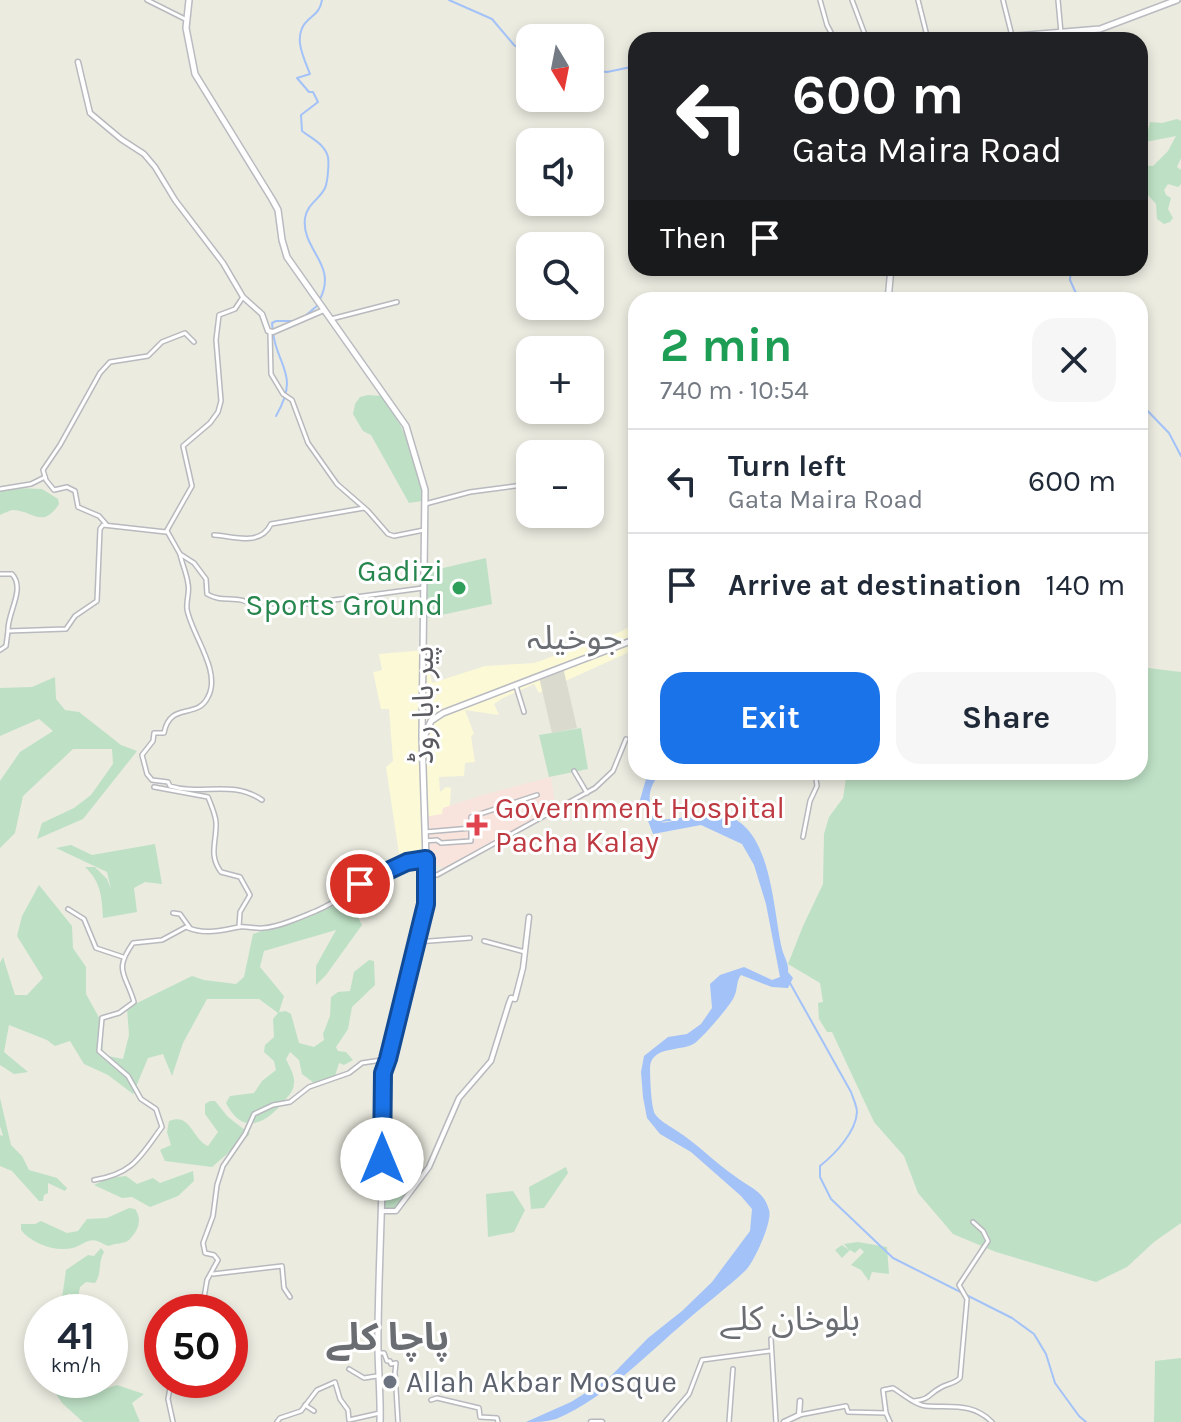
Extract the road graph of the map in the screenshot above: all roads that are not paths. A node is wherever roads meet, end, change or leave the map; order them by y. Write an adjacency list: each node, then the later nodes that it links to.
1 (147, 0): 9 (street)
2 (189, 0): 9 (main road, پیر بابا روڈ)
3 (820, 0): 10 (street)
4 (852, 0): 11 (street)
5 (918, 0): 12 (street)
6 (1003, 0): 13 (street)
7 (1058, 0): 14 (street)
8 (1177, 0): 15 (main road)
9 (185, 19): 19 (main road, پیر بابا روڈ)
10 (831, 32)
11 (864, 32)
12 (926, 32)
13 (1011, 32)
14 (1061, 32)
15 (1071, 32)
16 (78, 62): 17 (street)
17 (243, 297): 21 (street); 30 (street)
18 (397, 302): 20 (street)
19 (324, 310): 20 (main road, پیر بابا روڈ); 21 (street)
20 (331, 319): 26 (main road, پیر بابا روڈ)
21 (270, 332): 27 (street)
22 (194, 342): 23 (street)
23 (45, 477): 25 (street); 28 (street)
24 (516, 486): 26 (street)
25 (0, 489)
26 (425, 504): 29 (main road, پیر بابا روڈ)
27 (364, 508): 29 (street); 31 (street)
28 (106, 524): 30 (street); 35 (street)
29 (424, 530): 34 (main road, پیر بابا روڈ)
30 (167, 531): 32 (street)
31 (214, 535)
32 (180, 554): 34 (street); 49 (street)
33 (0, 574): 35 (street)
34 (423, 588): 39 (main road, پیر بابا روڈ)
35 (8, 631): 37 (street)
36 (628, 642): 38 (main road)
37 (0, 650)
38 (516, 686): 40 (street); 41 (main road)
39 (422, 712): 41 (main road); 43 (main road, پیر بابا روڈ)
40 (524, 712)
41 (435, 717): 43 (main road)
42 (626, 739): 47 (street)
43 (422, 742): 52 (main road, پیر بابا روڈ)
44 (574, 771): 47 (street)
45 (816, 780): 53 (street)
46 (154, 787): 61 (street)
47 (587, 793): 57 (street)
48 (537, 795): 50 (street)
49 (262, 800)
50 (472, 828): 51 (street); 54 (street)
51 (441, 831): 52 (street); 54 (street)
52 (425, 832): 55 (main road, پیر بابا روڈ)
53 (803, 837)
54 (437, 840): 55 (street)
55 (425, 841): 56 (main road, پیر بابا روڈ)
56 (426, 859): 57 (main road, پیر بابا روڈ); 61 (street)
57 (427, 881): 65 (main road, پیر بابا روڈ)
58 (68, 909): 67 (street)
59 (173, 913): 62 (street)
60 (529, 917): 66 (street)
61 (239, 927): 62 (street)
62 (190, 928): 67 (street)
63 (470, 938): 65 (street)
64 (484, 941): 66 (street)
65 (416, 942): 68 (main road, پیر بابا روڈ)
66 (525, 952): 70 (street)
67 (123, 957): 69 (street)
68 (388, 1059): 70 (main road, پیر بابا روڈ); 72 (street)
69 (94, 1180)
70 (382, 1211): 77 (main road, پیر بابا روڈ)
71 (973, 1222): 84 (street)
72 (211, 1274): 73 (street); 74 (street)
73 (205, 1294)
74 (290, 1297)
75 (771, 1339): 76 (street)
76 (770, 1351): 97 (street); 99 (street)
77 (379, 1353): 80 (main road, پیر بابا روڈ); 93 (street)
78 (349, 1369): 80 (street)
79 (733, 1369): 98 (street)
80 (381, 1376): 87 (main road, پیر بابا روڈ)
81 (168, 1398): 90 (street)
82 (431, 1400): 94 (street)
83 (800, 1401): 89 (street)
84 (914, 1401): 88 (street); 102 (street)
85 (305, 1405): 86 (street); 87 (street); 91 (street)
86 (314, 1411)
87 (380, 1413): 92 (main road, پیر بابا روڈ)
88 (886, 1413): 89 (street); 101 (street)
89 (799, 1415): 100 (street)
90 (173, 1422)
91 (277, 1422)
92 (380, 1422)
93 (398, 1422)
94 (498, 1422)
95 (591, 1422): 96 (street)
96 (602, 1422)
97 (665, 1422)
98 (729, 1422)
99 (776, 1422)
100 (784, 1422)
101 (890, 1422)
102 (992, 1422)

